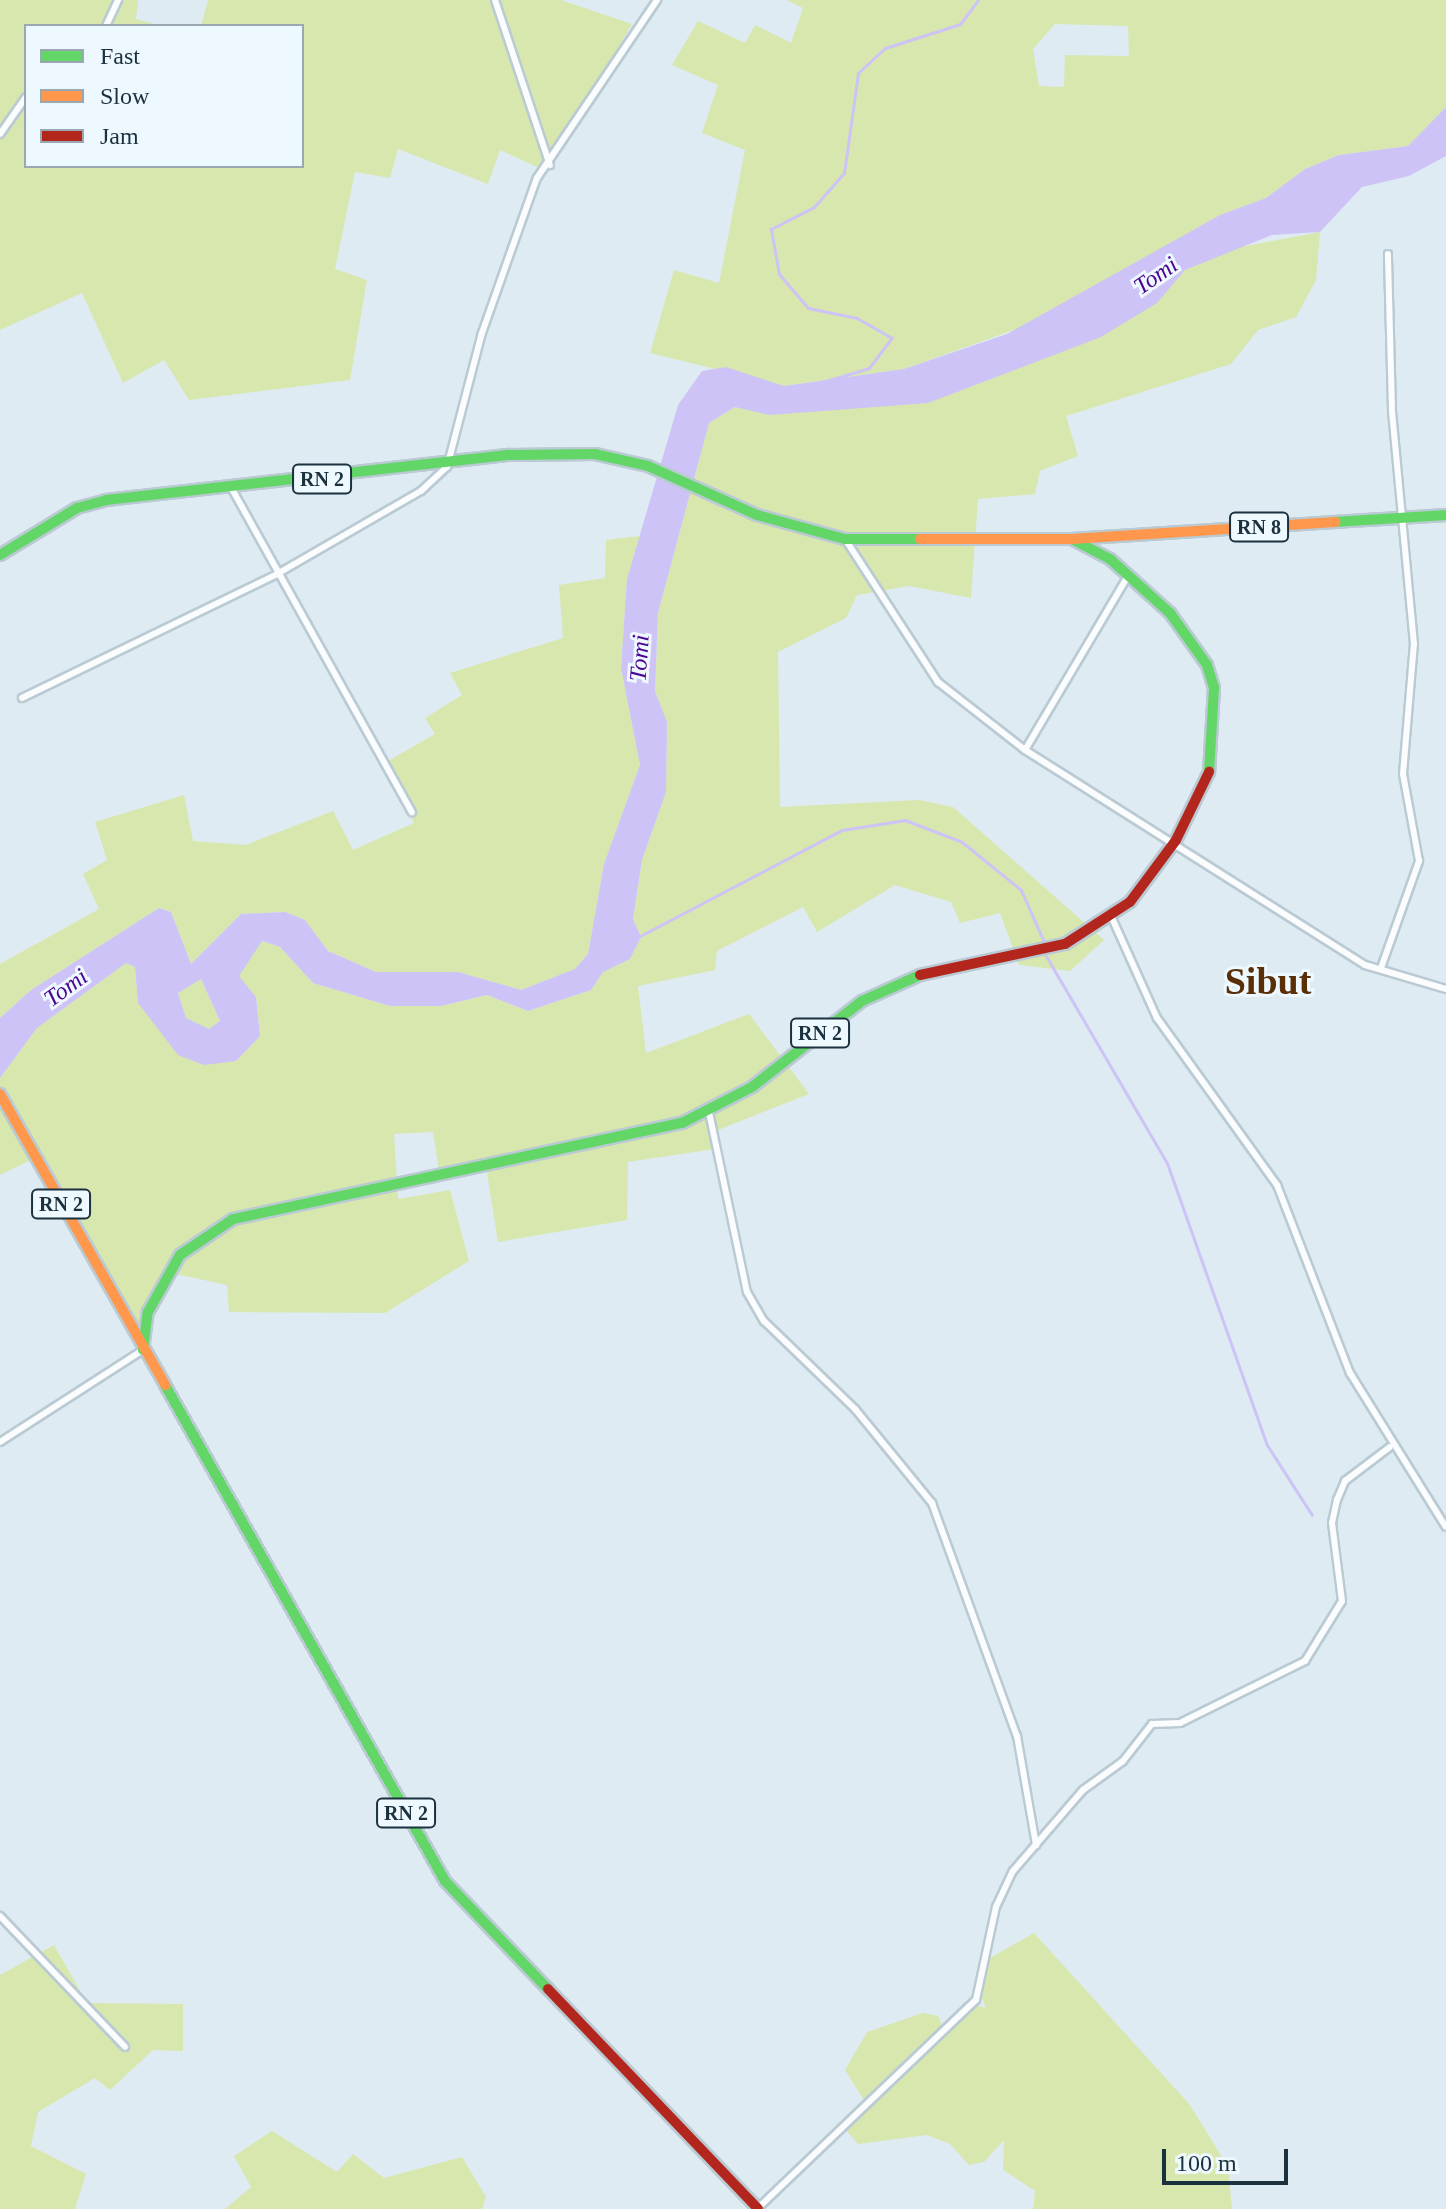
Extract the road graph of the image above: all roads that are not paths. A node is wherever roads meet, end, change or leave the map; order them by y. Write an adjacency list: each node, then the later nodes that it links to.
1 (118, 0): 4 (street)
2 (495, 0): 7 (street)
3 (657, 0): 7 (street)
4 (107, 24)
5 (24, 100): 6 (street)
6 (0, 134)
7 (550, 165): 9 (street)
8 (1388, 254): 12 (street)
9 (447, 467): 10 (main road, RN 2); 13 (main road, RN 2); 16 (street)
10 (232, 489): 15 (main road, RN 2); 16 (street)
11 (1446, 515): 12 (main road, RN 8)
12 (1400, 518): 14 (main road, RN 8); 23 (street)
13 (845, 539): 14 (main road, RN 2); 19 (street)
14 (1072, 539): 17 (main road, RN 2)
15 (0, 555)
16 (277, 574): 18 (street); 20 (street)
17 (1129, 574): 19 (street); 21 (main road, RN 2)
18 (22, 698)
19 (1025, 750): 21 (street)
20 (412, 812)
21 (1176, 840): 22 (main road, RN 2); 23 (street)
22 (1112, 918): 26 (main road, RN 2); 29 (street)
23 (1381, 968): 24 (street)
24 (1446, 989)
25 (0, 1094): 27 (main road, RN 2)
26 (709, 1112): 27 (main road, RN 2); 31 (street)
27 (143, 1350): 28 (street); 34 (main road, RN 2)
28 (0, 1442)
29 (1390, 1447): 30 (street); 31 (street)
30 (1446, 1527)
31 (1036, 1845): 34 (street)
32 (0, 1916): 33 (street)
33 (125, 2047)
34 (758, 2209)

